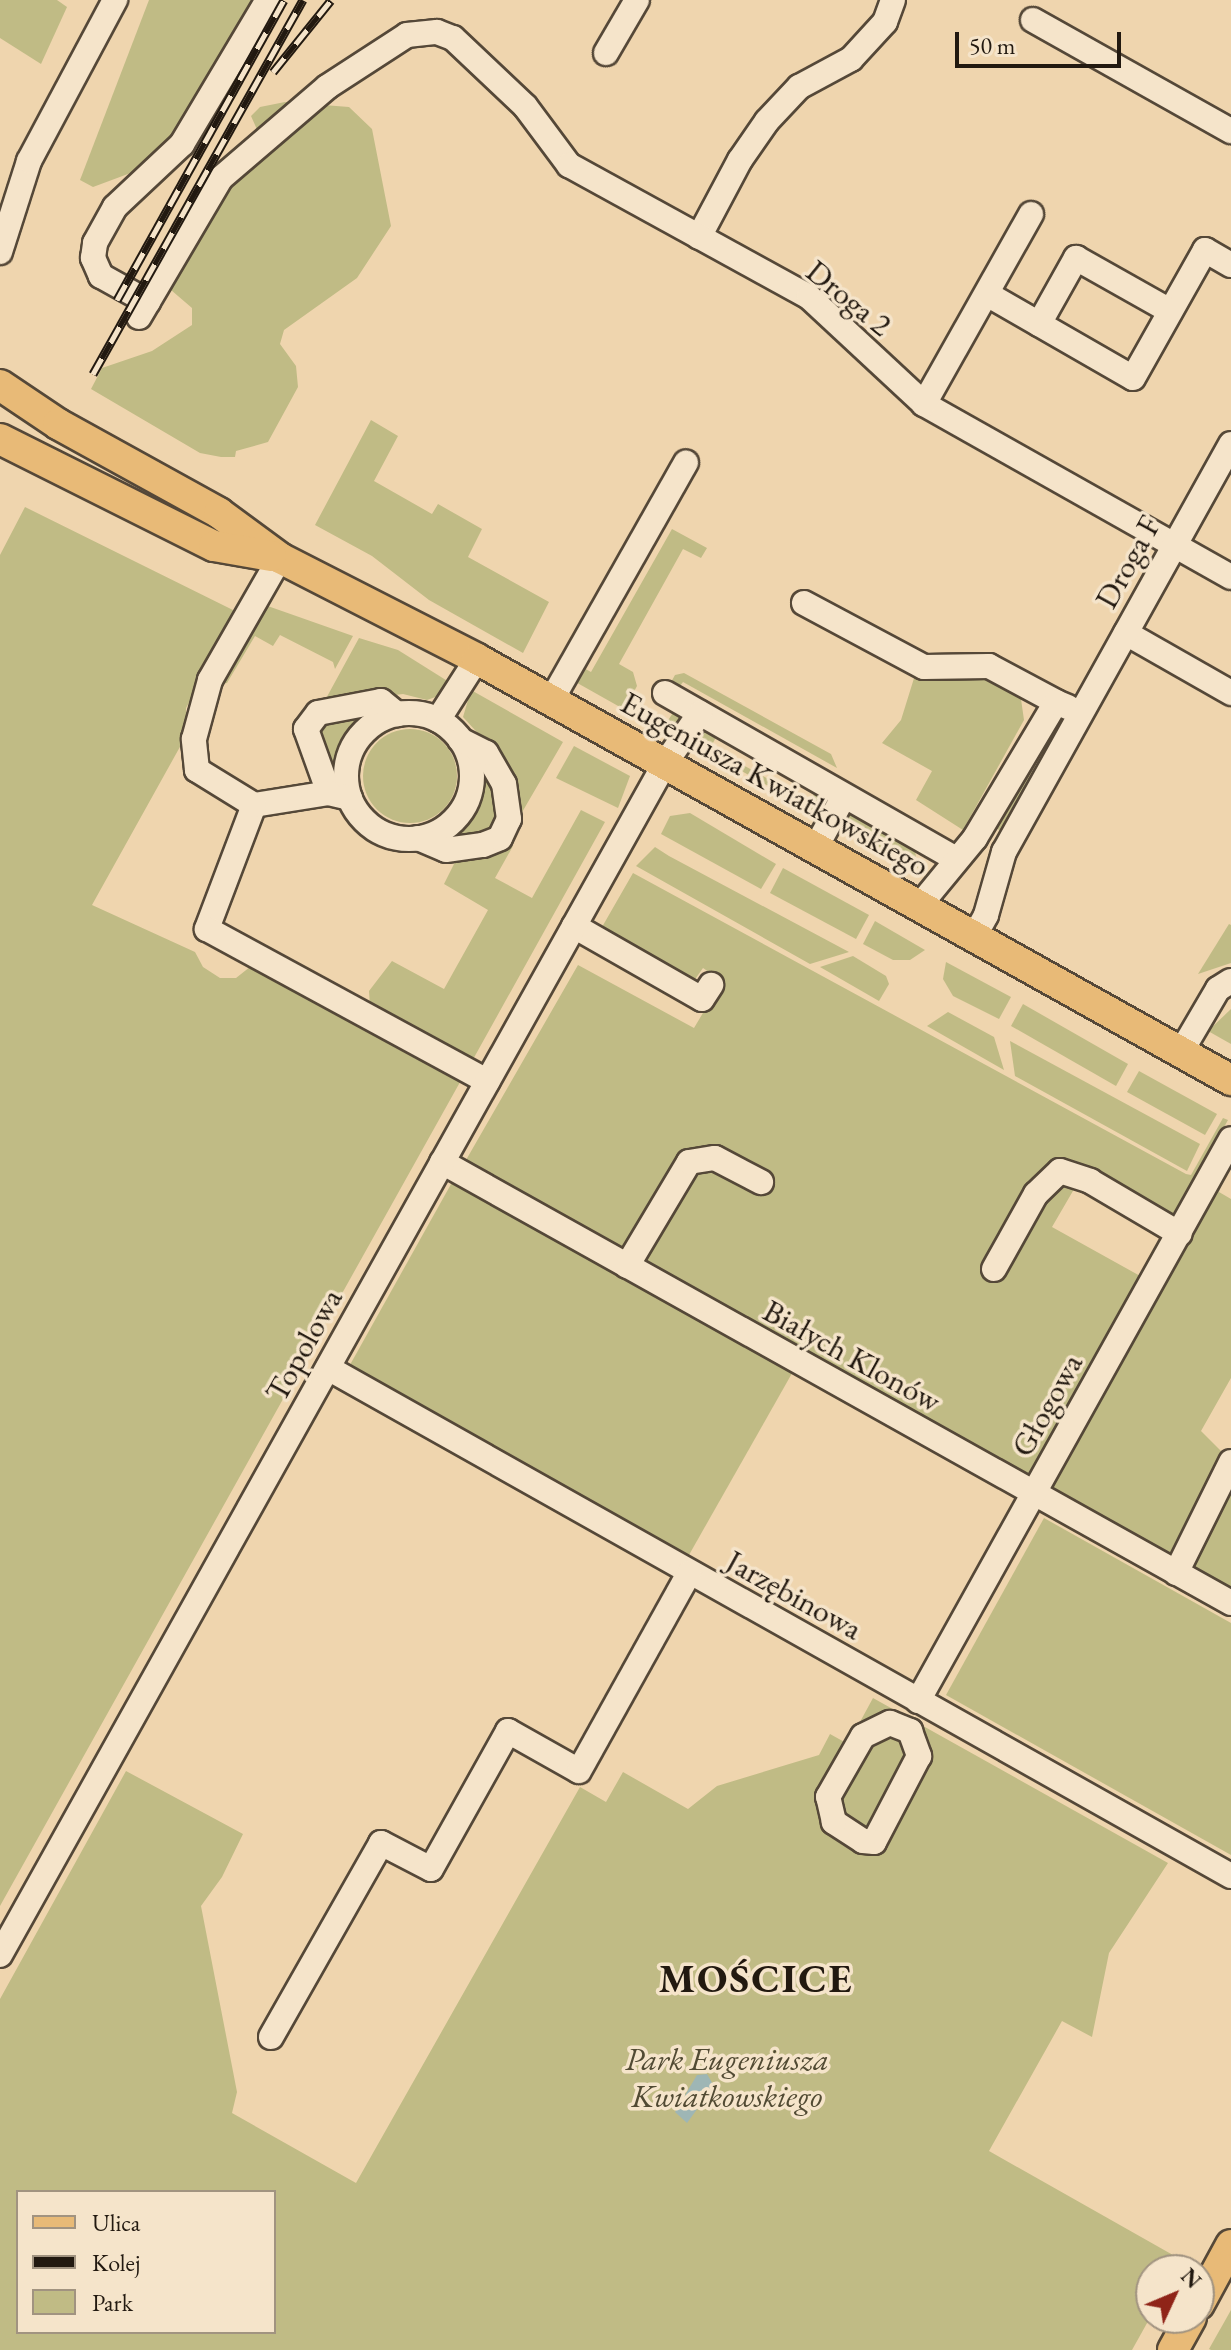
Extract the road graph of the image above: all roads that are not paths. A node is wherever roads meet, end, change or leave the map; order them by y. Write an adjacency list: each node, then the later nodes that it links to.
1 (115, 0): 8 (street)
2 (268, 0): 11 (street, Droga 2)
3 (637, 0): 6 (street)
4 (893, 0): 11 (street)
5 (1033, 20): 7 (street)
6 (606, 53)
7 (1231, 131)
8 (29, 161): 9 (street); 12 (street)
9 (0, 192)
10 (1031, 214): 14 (street)
11 (699, 237): 18 (street, Droga 2)
12 (0, 252)
13 (1231, 265): 15 (street)
14 (987, 294): 16 (street); 18 (street)
15 (1170, 311): 16 (street); 16 (street)
16 (1039, 324)
17 (0, 385): 23 (main road, Eugeniusza Kwiatkowskiego)
18 (924, 404): 22 (street, Droga 2)
19 (0, 439): 23 (main road, Eugeniusza Kwiatkowskiego)
20 (1231, 444): 22 (street, Droga F)
21 (686, 462): 30 (street)
22 (1175, 545): 24 (street, Droga 2); 26 (street, Droga F)
23 (280, 558): 27 (main road, Eugeniusza Kwiatkowskiego); 40 (street)
24 (1231, 577)
25 (804, 603): 31 (street)
26 (1126, 633): 29 (street); 32 (street, Droga F)
27 (477, 659): 30 (main road, Eugeniusza Kwiatkowskiego); 35 (street)
28 (665, 693): 33 (street)
29 (1231, 693)
30 (551, 701): 37 (main road, Eugeniusza Kwiatkowskiego)
31 (1056, 702): 32 (street); 43 (street)
32 (1082, 712): 46 (street, Droga F)
33 (700, 713): 37 (street, Topolowa); 39 (street)
34 (397, 714): 35 (street); 38 (street); 38 (street)
35 (438, 720): 36 (street)
36 (460, 740): 41 (street); 41 (street)
37 (664, 765): 42 (main road, Eugeniusza Kwiatkowskiego); 45 (street, Topolowa)
38 (340, 796): 40 (street); 41 (street)
39 (844, 796): 42 (street); 43 (street)
40 (254, 805): 51 (street)
41 (418, 838)
42 (815, 849): 44 (main road, Eugeniusza Kwiatkowskiego)
43 (956, 859): 44 (street)
44 (920, 905): 46 (main road, Eugeniusza Kwiatkowskiego)
45 (574, 926): 48 (street); 51 (street, Topolowa)
46 (974, 937): 49 (main road, Eugeniusza Kwiatkowskiego)
47 (1231, 981): 49 (street)
48 (711, 985)
49 (1181, 1052): 50 (main road, Eugeniusza Kwiatkowskiego)
50 (1231, 1080)
51 (487, 1081): 53 (street, Topolowa)
52 (1231, 1139): 55 (street, Głogowa)
53 (442, 1162): 56 (street, Białych Klonów); 58 (street, Topolowa)
54 (761, 1182): 56 (street)
55 (1180, 1234): 57 (street); 60 (street, Głogowa)
56 (627, 1266): 60 (street, Białych Klonów)
57 (994, 1269)
58 (328, 1368): 61 (street, Jarzębinowa); 67 (street, Topolowa)
59 (1231, 1462): 62 (street)
60 (1034, 1494): 62 (street, Białych Klonów); 64 (street, Głogowa)
61 (689, 1573): 64 (street, Jarzębinowa); 68 (street)
62 (1176, 1573): 63 (street, Białych Klonów)
63 (1231, 1603)
64 (918, 1701): 66 (street, Jarzębinowa)
65 (903, 1726): 65 (street)
66 (1231, 1876)
67 (0, 1955)
68 (271, 2037)
69 (1231, 2245): 70 (main road)
70 (1215, 2274)

